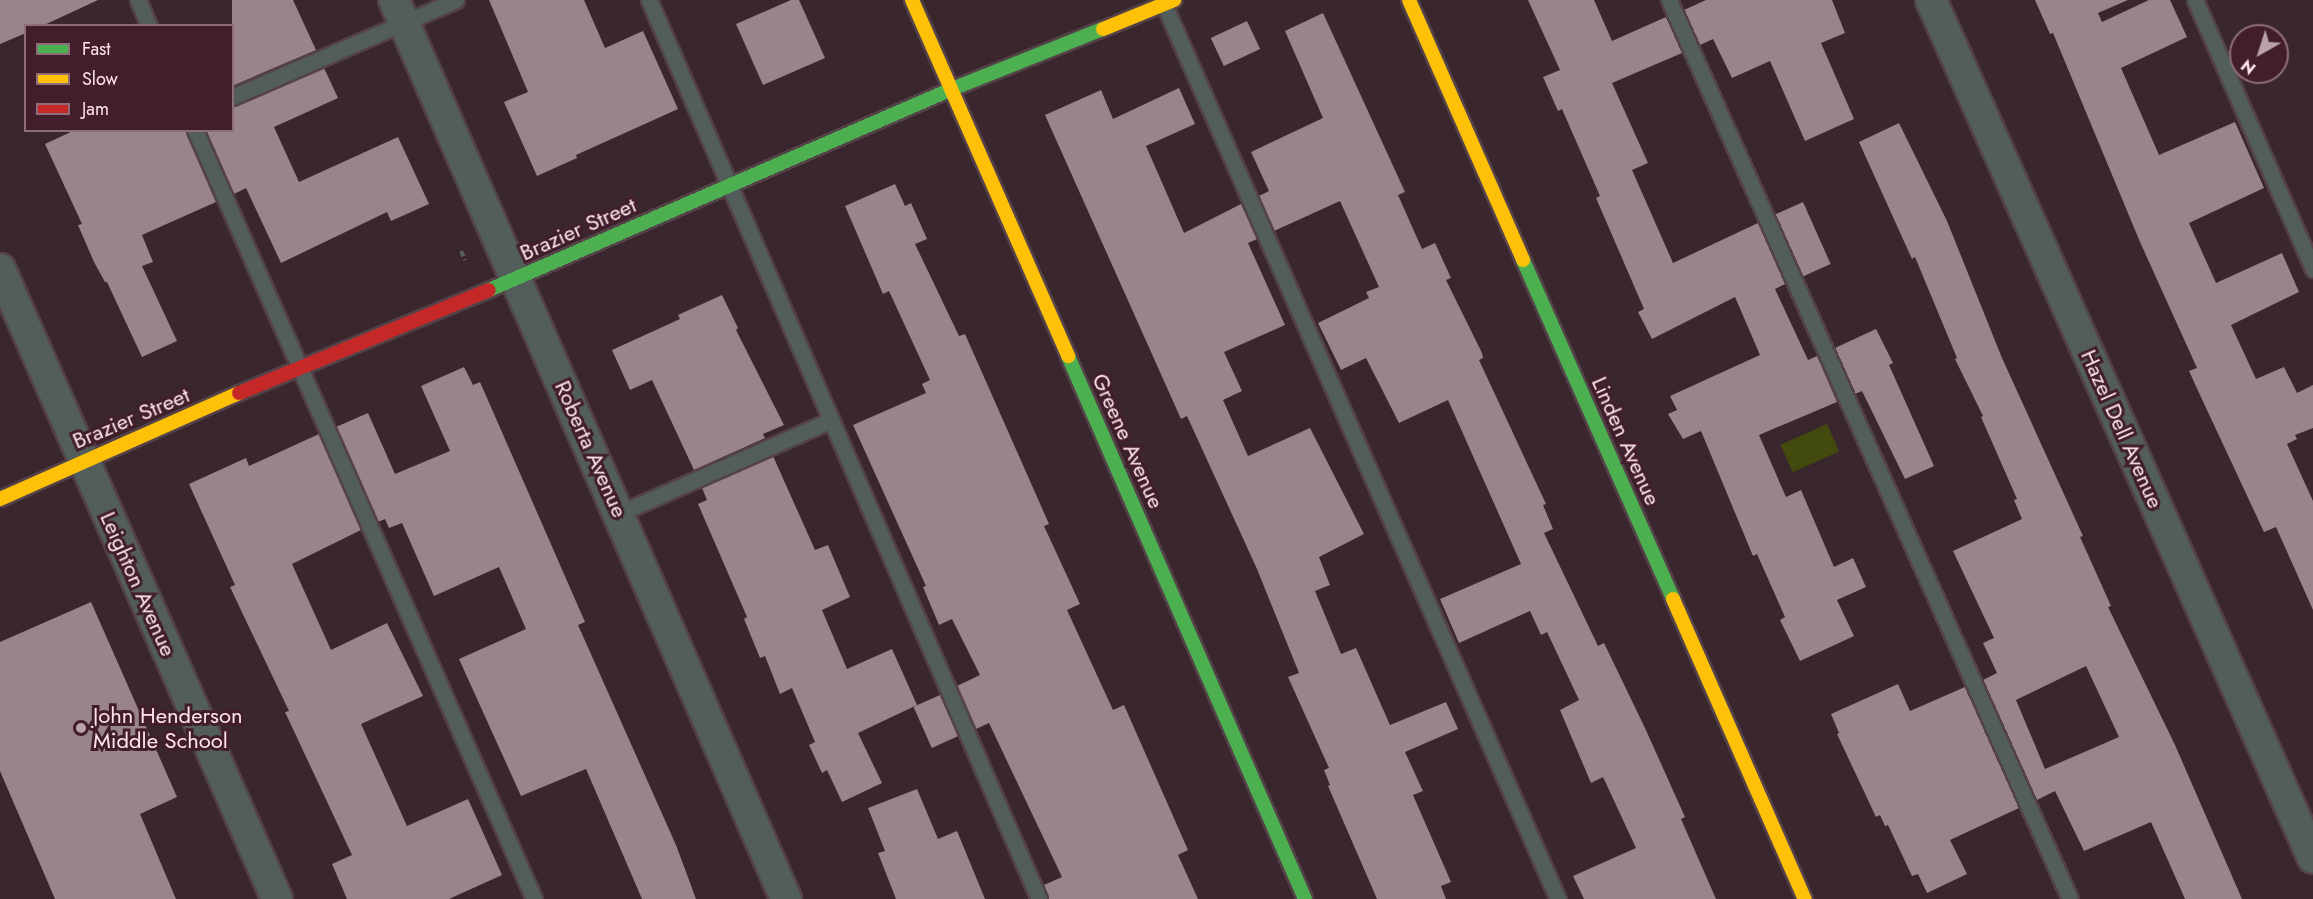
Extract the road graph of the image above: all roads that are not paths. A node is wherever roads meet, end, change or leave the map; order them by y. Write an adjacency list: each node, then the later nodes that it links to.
1 (138, 0): 11 (lane)
2 (456, 0): 10 (lane)
3 (649, 0): 15 (lane)
4 (912, 0): 12 (street, Greene Avenue)
5 (1409, 0): 31 (street, Linden Avenue)
6 (1669, 0): 32 (lane)
7 (1931, 0): 24 (street, Hazel Dell Avenue)
8 (2195, 0): 17 (lane)
9 (1167, 2): 12 (street, Brazier Street); 30 (lane)
10 (399, 11): 13 (lane); 18 (street, Roberta Avenue)
11 (148, 24)
12 (952, 89): 15 (street, Brazier Street); 29 (street, Greene Avenue)
13 (234, 96)
14 (196, 132): 19 (lane)
15 (730, 186): 18 (street, Brazier Street); 20 (lane)
16 (0, 269): 21 (street, Leighton Avenue)
17 (2313, 269)
18 (516, 279): 19 (street, Brazier Street); 23 (street, Roberta Avenue)
19 (300, 366): 21 (street, Brazier Street); 26 (lane)
20 (831, 420): 23 (lane); 28 (lane)
21 (84, 461): 22 (street, Brazier Street); 25 (street, Leighton Avenue)
22 (0, 499)
23 (620, 513): 27 (street, Roberta Avenue)
24 (2313, 858)
25 (277, 899)
26 (534, 899)
27 (786, 899)
28 (1040, 899)
29 (1305, 899)
30 (1558, 899)
31 (1805, 899)
32 (2070, 899)

